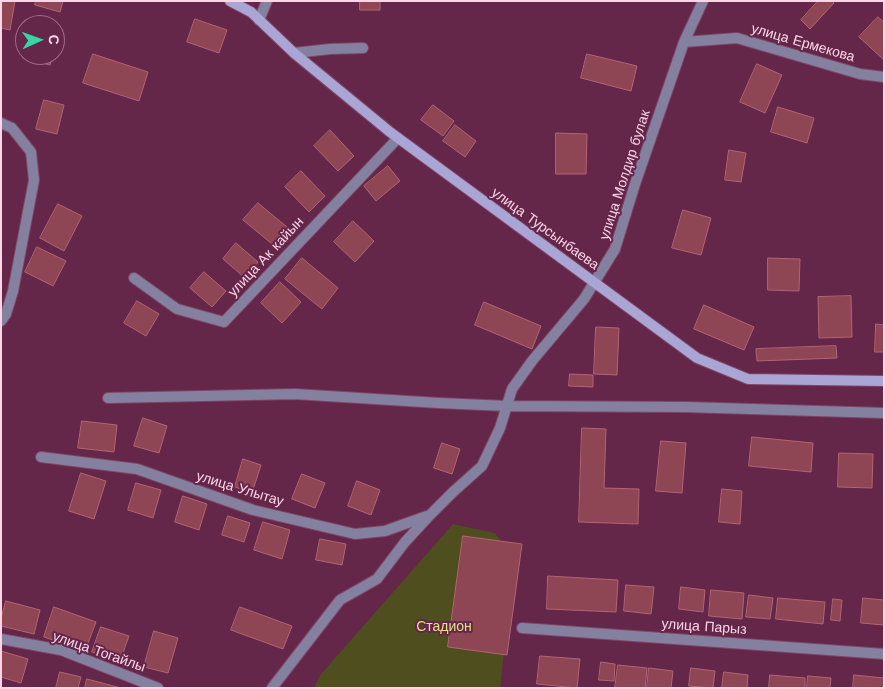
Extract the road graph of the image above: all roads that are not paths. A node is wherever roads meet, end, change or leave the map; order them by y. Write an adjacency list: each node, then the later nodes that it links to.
1 (230, 1): 4 (street, улица Турсынбаева)
2 (267, 1): 4 (street)
3 (703, 1): 5 (street, улица Молдир булак)
4 (259, 20): 7 (street, улица Турсынбаева)
5 (684, 42): 8 (street, улица Ермекова); 12 (street, улица Молдир булак)
6 (363, 48): 7 (street)
7 (294, 53): 10 (street, улица Турсынбаева)
8 (884, 77)
9 (1, 123): 13 (street)
10 (398, 138): 11 (street, улица Ак кайын); 12 (street, улица Турсынбаева)
11 (134, 278)
12 (595, 283): 14 (street, улица Турсынбаева); 16 (street, улица Молдир булак)
13 (1, 321)
14 (884, 381)
15 (108, 398): 16 (street)
16 (507, 406): 17 (street); 19 (street, улица Молдир булак)
17 (884, 414)
18 (41, 458): 19 (street, улица Улытау)
19 (429, 516): 24 (street, улица Молдир булак)
20 (522, 628): 22 (street, улица Парыз)
21 (1, 639): 23 (street, улица Тогайлы)
22 (884, 654)
23 (158, 688)
24 (272, 688)

